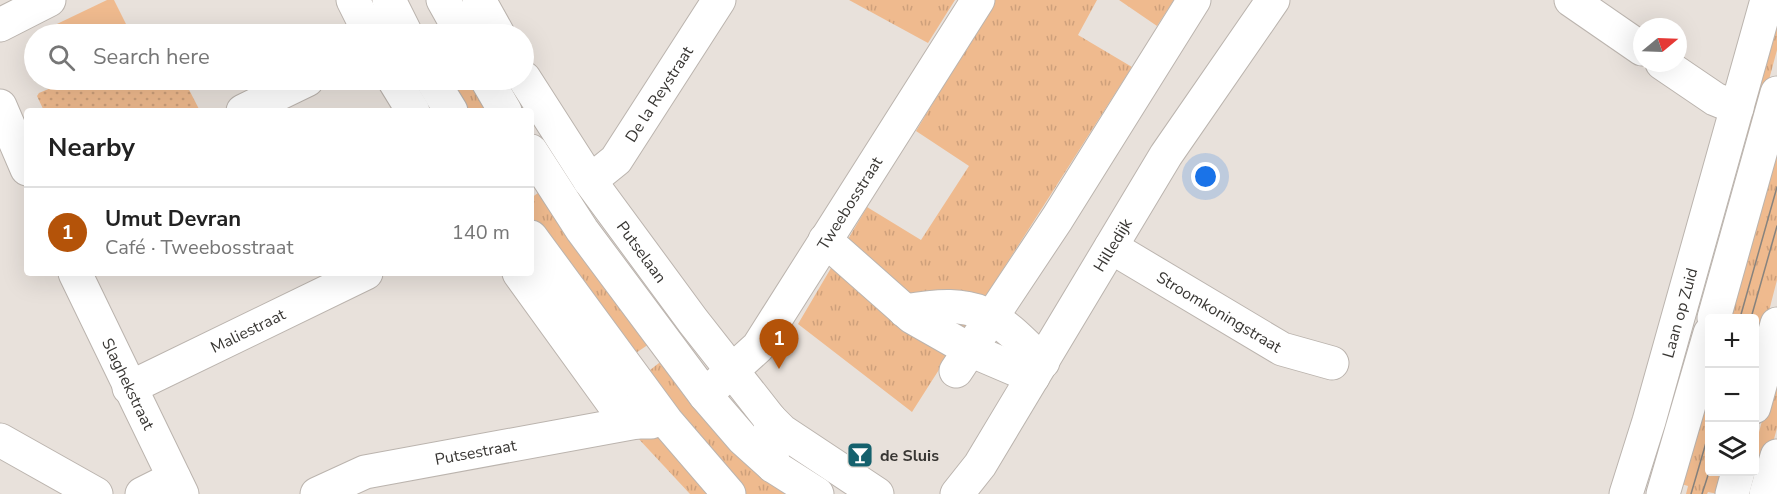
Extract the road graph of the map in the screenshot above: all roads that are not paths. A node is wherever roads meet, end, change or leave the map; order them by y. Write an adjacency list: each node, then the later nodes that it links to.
1 (49, 0): 16 (street)
2 (353, 0): 12 (street)
3 (389, 0): 13 (street)
4 (443, 0): 14 (street)
5 (719, 0): 34 (street, De la Reystraat)
6 (978, 0): 35 (street, Tweebosstraat)
7 (1194, 0): 43 (street)
8 (1273, 0): 37 (street, Hilledijk)
9 (1571, 0): 17 (street)
10 (1767, 0): 30 (street, Laan op Zuid)
11 (484, 2): 15 (street)
12 (364, 24)
13 (401, 24)
14 (456, 24)
15 (494, 24)
16 (0, 25)
17 (1633, 43)
18 (1675, 72): 30 (street)
19 (286, 90): 26 (street)
20 (400, 90): 27 (street)
21 (438, 90): 28 (street)
22 (493, 90): 29 (street)
23 (532, 90): 34 (street, Putselaan)
24 (1777, 93): 33 (street, Laan op Zuid)
25 (0, 106): 32 (street)
26 (249, 108)
27 (410, 108)
28 (449, 108)
29 (503, 108)
30 (1734, 119): 33 (street); 68 (street, Laan op Zuid)
31 (534, 156): 52 (street)
32 (24, 162)
33 (1757, 165): 42 (street, Laan op Zuid)
34 (590, 181): 49 (street, Putselaan)
35 (825, 240): 41 (street); 49 (street, Tweebosstraat)
36 (534, 242): 54 (street)
37 (1111, 247): 47 (street, Stroomkoningstraat); 48 (street, Hilledijk)
38 (76, 276): 50 (street, Slaghekstraat)
39 (360, 276): 50 (street, Maliestraat)
40 (521, 276): 54 (street)
41 (905, 311): 43 (street); 46 (street)
42 (1715, 314)
43 (993, 316): 46 (street); 48 (street)
44 (1777, 324): 51 (street)
45 (1705, 350): 69 (street, Laan op Zuid)
46 (963, 360): 48 (street)
47 (1332, 363)
48 (1038, 369): 67 (street, Hilledijk)
49 (732, 372): 52 (street, Tweebosstraat); 53 (street, Putselaan)
50 (129, 388): 59 (street, Slaghekstraat)
51 (1759, 392)
52 (705, 395): 57 (street)
53 (770, 419): 57 (street); 60 (street, Putselaan)
54 (652, 422): 64 (street, Putsestraat); 65 (street)
55 (0, 440): 62 (street)
56 (1777, 456): 61 (street)
57 (773, 466): 66 (street)
58 (1737, 476): 70 (street)
59 (178, 486): 63 (street)
60 (869, 489)
61 (1769, 493)
62 (96, 494)
63 (141, 494)
64 (317, 494)
65 (729, 494)
66 (817, 494)
67 (957, 494)
68 (1626, 494)
69 (1663, 494)
70 (1732, 494)

